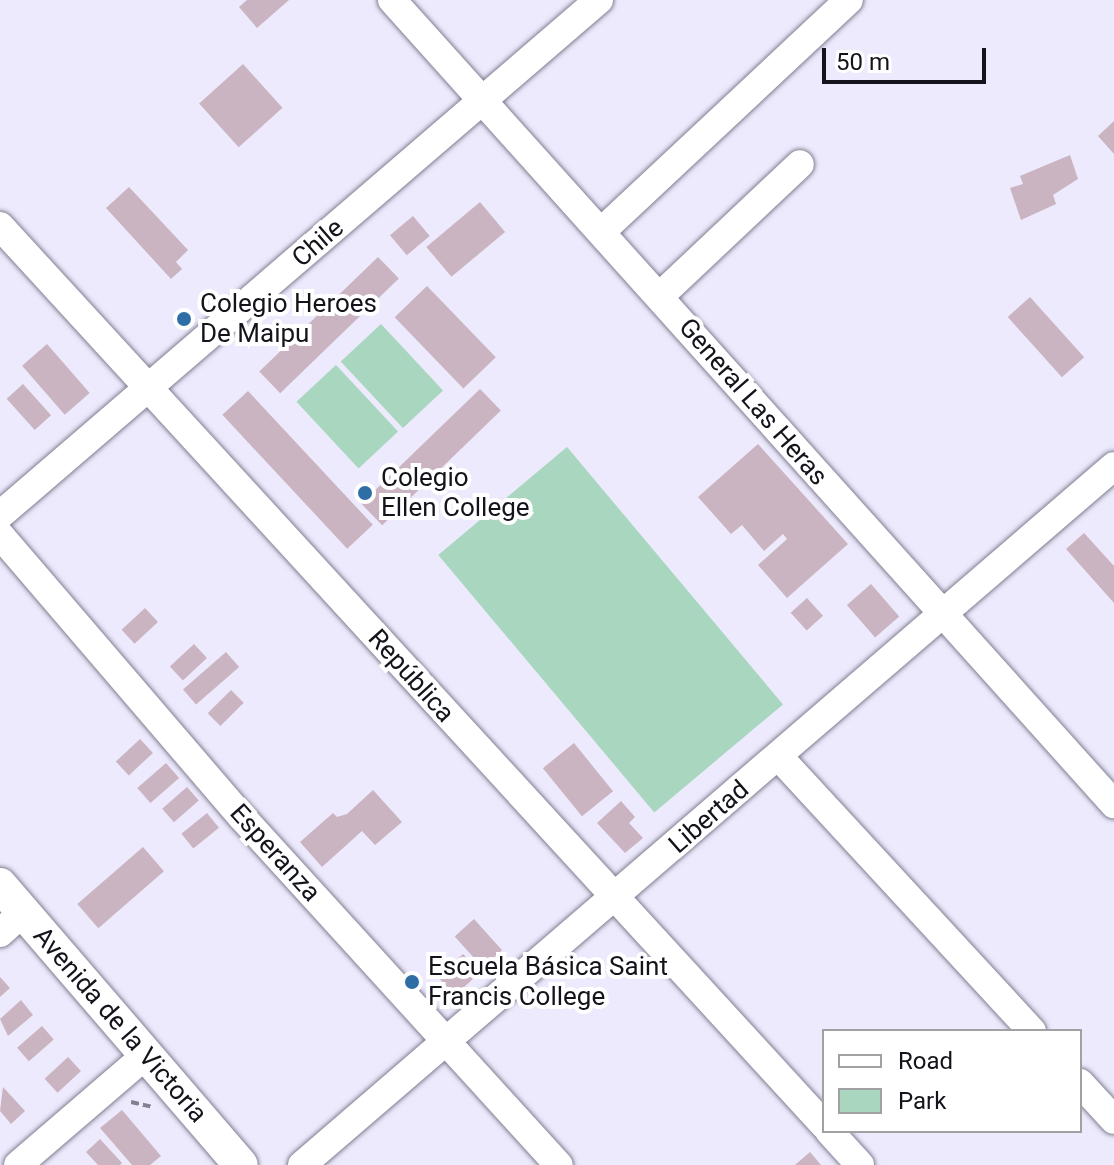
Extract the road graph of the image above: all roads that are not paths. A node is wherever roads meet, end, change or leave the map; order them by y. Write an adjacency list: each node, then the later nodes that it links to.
1 (392, 0): 4 (street, General Las Heras)
2 (599, 0): 4 (street, Chile)
3 (849, 0): 7 (street)
4 (484, 101): 7 (street, General Las Heras); 9 (street, Chile)
5 (800, 164): 8 (street)
6 (0, 226): 9 (street, República)
7 (602, 231): 8 (street, General Las Heras)
8 (660, 296): 13 (street, General Las Heras)
9 (149, 387): 11 (street, Chile); 17 (street, República)
10 (1114, 466): 13 (street, Libertad)
11 (0, 515)
12 (0, 535): 20 (street, Esperanza)
13 (942, 616): 14 (street, Libertad); 15 (street, General Las Heras)
14 (779, 757): 17 (street, Libertad); 19 (street)
15 (1114, 804)
16 (0, 885): 18 (main road, Avenida de la Victoria)
17 (616, 898): 20 (street, Libertad); 24 (street, República)
18 (12, 923): 21 (main road, Avenida de la Victoria)
19 (1030, 1029)
20 (448, 1041): 28 (street, Libertad); 29 (street, Esperanza)
21 (146, 1055): 26 (street); 27 (main road, Avenida de la Victoria)
22 (1082, 1085): 23 (street)
23 (1114, 1120)
24 (822, 1123)
25 (831, 1133): 30 (street)
26 (18, 1165)
27 (241, 1165)
28 (302, 1165)
29 (559, 1165)
30 (860, 1165)

